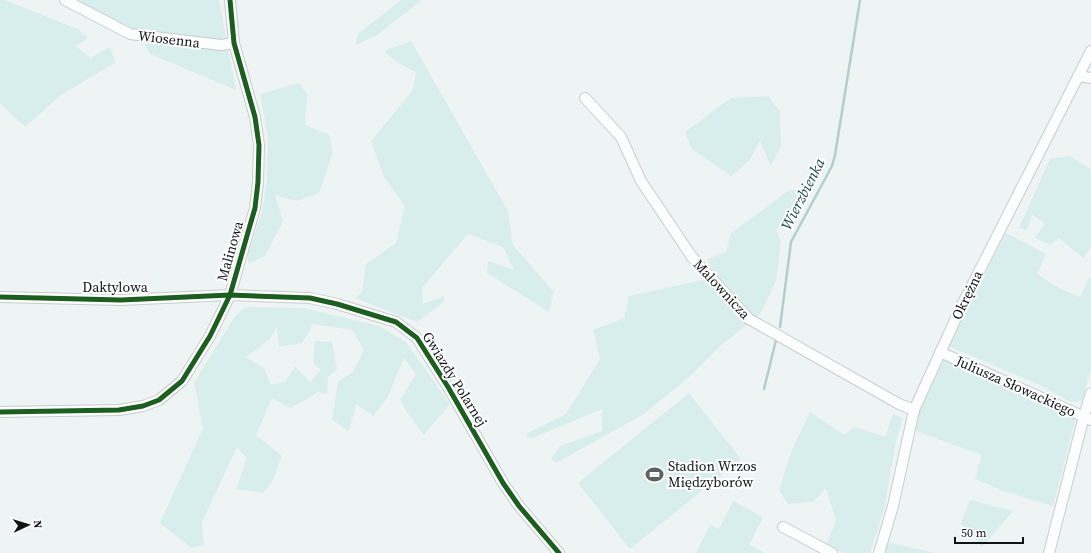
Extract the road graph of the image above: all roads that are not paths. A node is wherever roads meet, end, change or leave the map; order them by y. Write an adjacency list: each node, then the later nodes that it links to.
1 (65, 0): 3 (street, Wiosenna)
2 (230, 0): 3 (street, Malinowa)
3 (234, 43): 8 (street, Malinowa)
4 (1091, 51): 5 (street, Okrężna)
5 (1078, 76): 6 (street); 10 (street, Okrężna)
6 (1091, 78)
7 (585, 98): 12 (street, Malownicza)
8 (230, 295): 9 (street, Daktylowa); 13 (street, Malinowa); 16 (street, Gwiazdy Polarnej)
9 (0, 296)
10 (940, 352): 12 (street, Okrężna); 14 (street, Juliusza Słowackiego)
11 (1091, 393): 14 (street)
12 (914, 410): 18 (street, Okrężna)
13 (0, 412)
14 (1087, 418): 19 (street)
15 (782, 527): 17 (street)
16 (559, 553)
17 (832, 553)
18 (879, 553)
19 (1049, 553)

